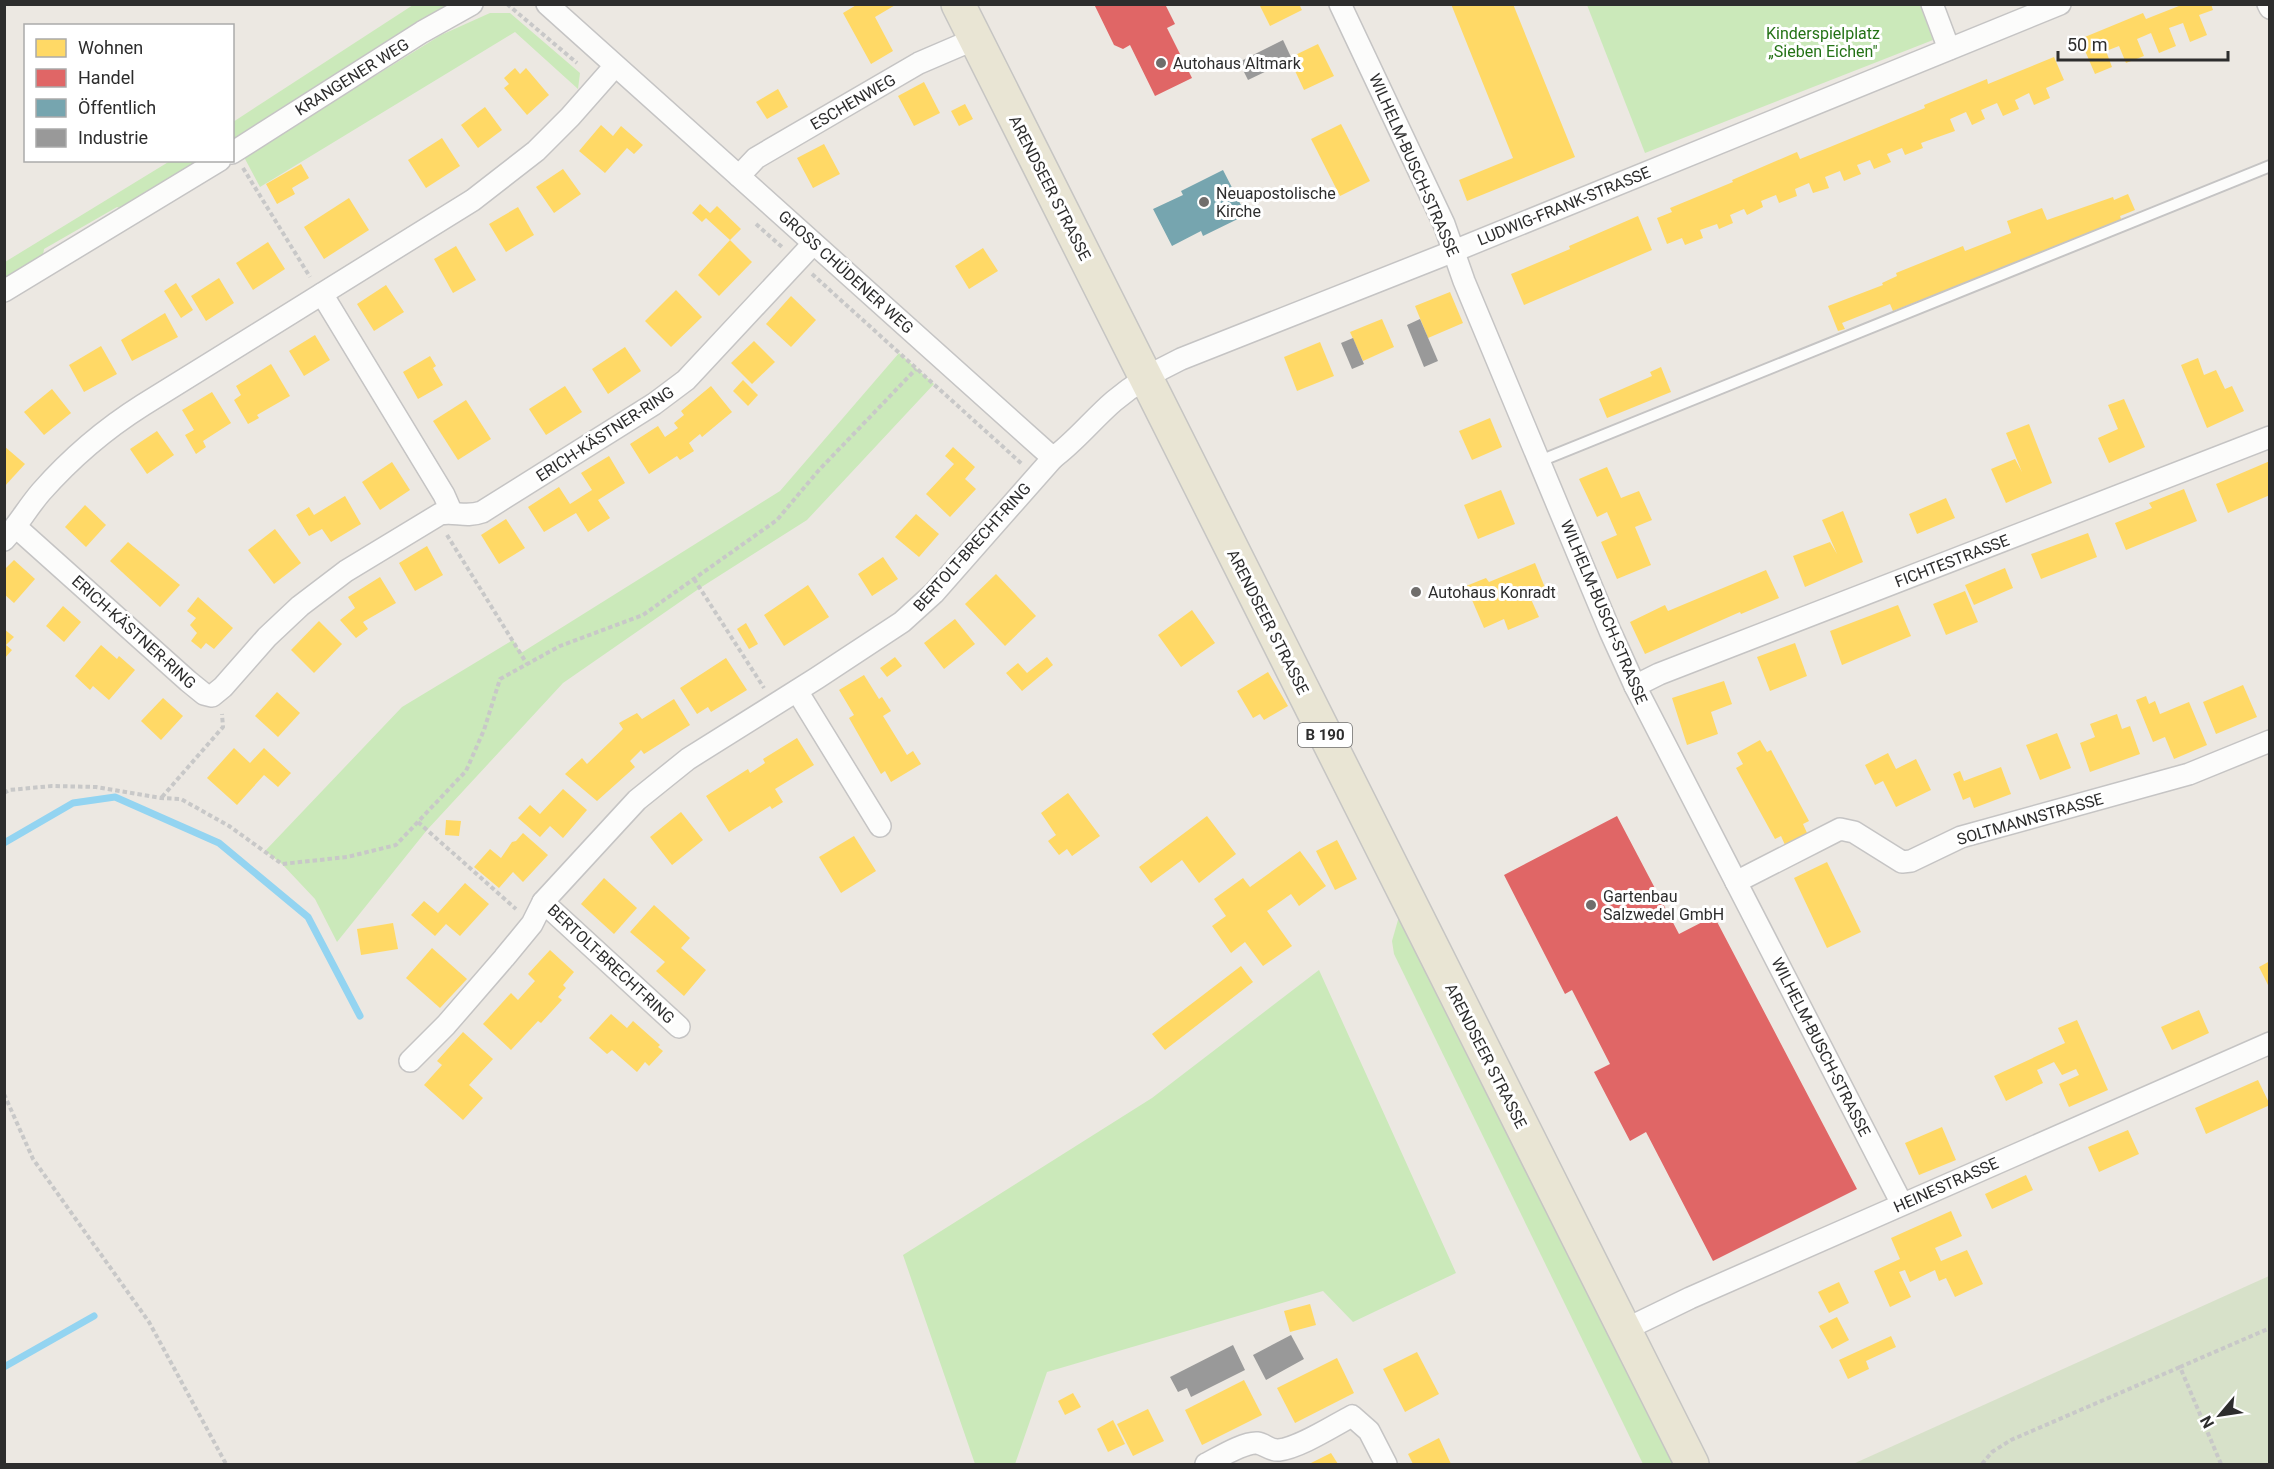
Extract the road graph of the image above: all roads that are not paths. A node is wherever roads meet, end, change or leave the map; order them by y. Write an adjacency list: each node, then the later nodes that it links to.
1 (472, 4): 10 (street, KRANGENER WEG)
2 (548, 4): 9 (street, GROSS CHÜDENER WEG)
3 (958, 4): 7 (main road, ARENDSEER STRASSE / B 190)
4 (1340, 4): 15 (street, WILHELM-BUSCH-STRASSE)
5 (1932, 4): 8 (street)
6 (2060, 4): 8 (street, LUDWIG-FRANK-STRASSE)
7 (975, 39): 13 (street, ESCHENWEG); 18 (main road, ARENDSEER STRASSE / B 190)
8 (1949, 49): 15 (street, LUDWIG-FRANK-STRASSE)
9 (615, 66): 13 (street, GROSS CHÜDENER WEG); 17 (street, ERICH-KÄSTNER-RING)
10 (234, 152)
11 (217, 162): 16 (street)
12 (2270, 166): 21 (lane)
13 (739, 176): 14 (street, GROSS CHÜDENER WEG)
14 (813, 244): 20 (street, GROSS CHÜDENER WEG); 22 (street, ERICH-KÄSTNER-RING)
15 (1454, 251): 18 (street, LUDWIG-FRANK-STRASSE); 21 (street, WILHELM-BUSCH-STRASSE)
16 (4, 291)
17 (322, 294): 22 (street); 23 (street, ERICH-KÄSTNER-RING)
18 (1146, 379): 20 (street); 34 (main road, ARENDSEER STRASSE / B 190)
19 (2270, 437): 24 (street, FICHTESTRASSE)
20 (1053, 458): 25 (street, BERTOLT-BRECHT-RING)
21 (1540, 461): 24 (street, WILHELM-BUSCH-STRASSE)
22 (444, 514): 23 (street, ERICH-KÄSTNER-RING)
23 (10, 533)
24 (1635, 686): 28 (street, WILHELM-BUSCH-STRASSE)
25 (797, 691): 27 (street); 29 (street, BERTOLT-BRECHT-RING)
26 (2270, 741): 28 (street, SOLTMANNSTRASSE)
27 (880, 826)
28 (1736, 882): 33 (street, WILHELM-BUSCH-STRASSE)
29 (543, 902): 30 (street, BERTOLT-BRECHT-RING); 32 (street, BERTOLT-BRECHT-RING)
30 (680, 1027)
31 (2270, 1043): 33 (street, HEINESTRASSE)
32 (410, 1061)
33 (1902, 1204): 34 (street, HEINESTRASSE)
34 (1624, 1330): 37 (main road, ARENDSEER STRASSE / B 190)
35 (1206, 1464): 36 (street)
36 (1386, 1464)
37 (1692, 1464)

